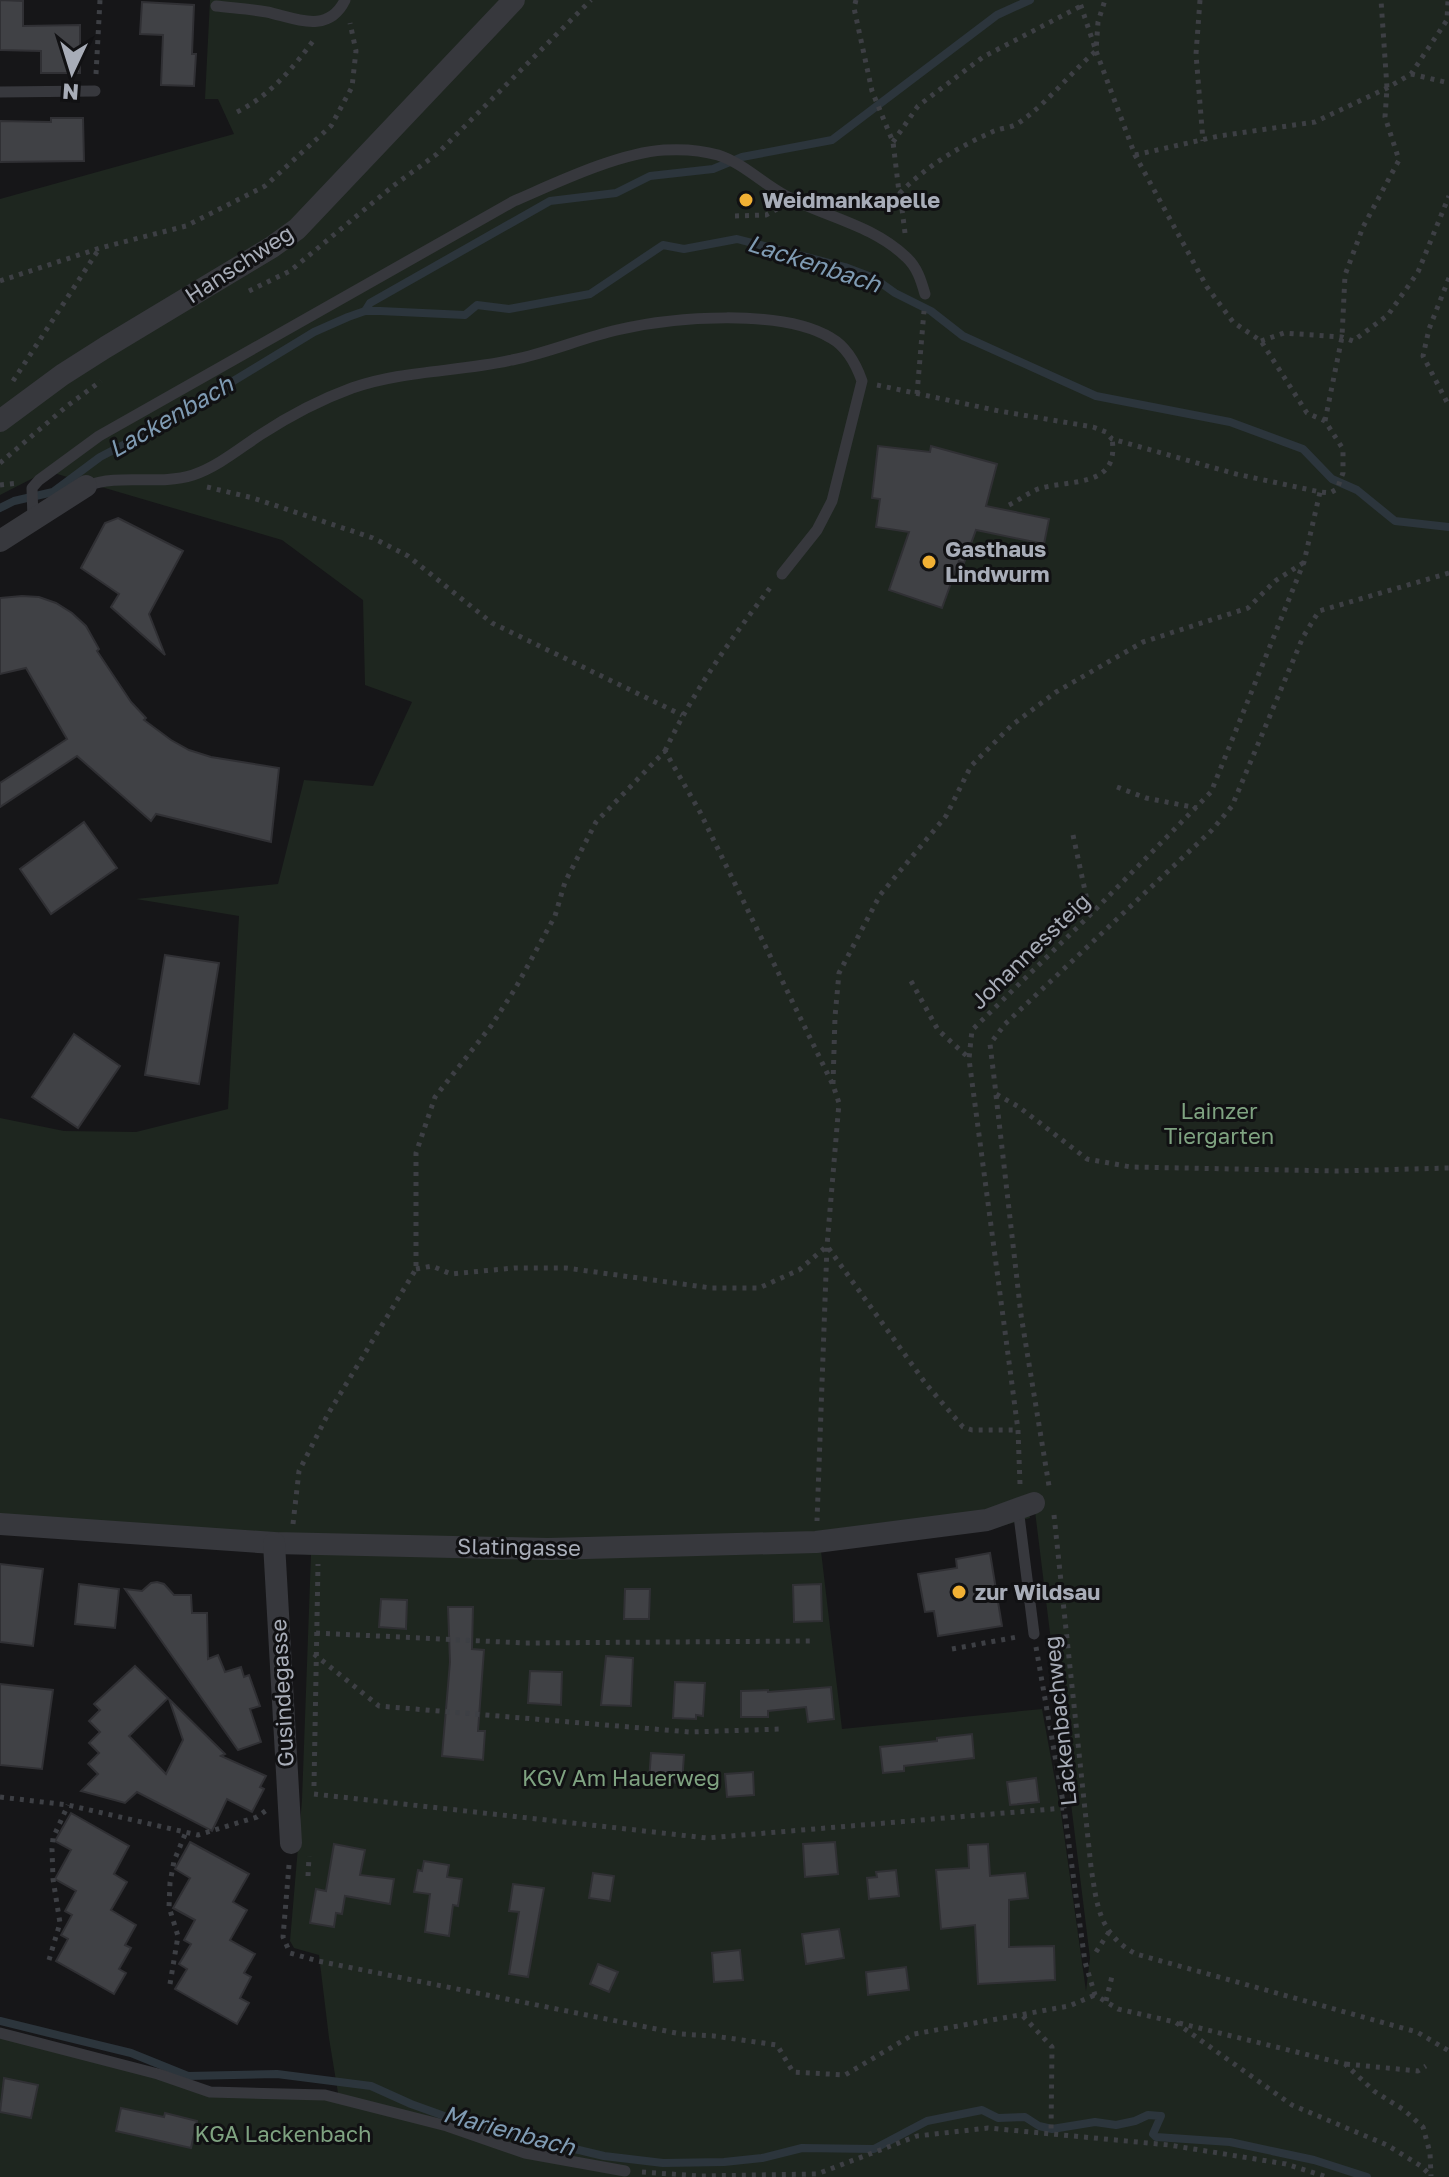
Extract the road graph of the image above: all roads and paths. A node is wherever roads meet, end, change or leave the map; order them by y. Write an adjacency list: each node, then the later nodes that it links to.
1 (100, 0): 16 (path)
2 (514, 0): 38 (street, Hanschweg)
3 (856, 0): 20 (path)
4 (1105, 0): 12 (path)
5 (1200, 0): 19 (path)
6 (1381, 0): 15 (path)
7 (1448, 0): 13 (path)
8 (344, 1): 11 (lane); 26 (path)
9 (1080, 3): 12 (path); 20 (path)
10 (216, 6): 11 (lane)
11 (331, 17): 18 (path)
12 (1096, 51): 21 (path); 22 (path)
13 (1411, 74): 14 (path); 15 (path)
14 (1449, 83)
15 (1387, 88): 19 (path); 32 (path)
16 (95, 91): 17 (lane)
17 (0, 92)
18 (237, 112)
19 (1203, 141): 21 (path)
20 (893, 142): 22 (path)
21 (1135, 155): 33 (path)
22 (900, 193): 27 (path)
23 (1449, 196): 32 (path)
24 (790, 198): 25 (path); 27 (lane); 45 (lane)
25 (735, 216)
26 (100, 248): 29 (path); 35 (path)
27 (908, 258): 30 (lane)
28 (1449, 278): 37 (path)
29 (0, 281)
30 (925, 294)
31 (923, 323): 36 (path)
32 (1342, 337): 33 (path); 39 (path)
33 (1261, 341): 39 (path)
34 (862, 381): 36 (path); 41 (lane); 49 (lane)
35 (11, 383)
36 (917, 394): 40 (path)
37 (1449, 406)
38 (0, 421)
39 (1325, 421): 43 (path)
40 (1112, 439): 43 (path); 44 (path)
41 (171, 479): 42 (lane); 50 (path)
42 (86, 486): 45 (street)
43 (1320, 492): 47 (path, Johannessteig)
44 (1009, 505)
45 (32, 511): 46 (street)
46 (0, 541)
47 (1304, 562): 53 (path, Johannessteig); 58 (path)
48 (1449, 573): 59 (path, Lackenbachweg)
49 (782, 574): 50 (path)
50 (682, 715): 51 (path)
51 (665, 751): 58 (path); 62 (path)
52 (1117, 787): 53 (path)
53 (1198, 808): 55 (path, Johannessteig)
54 (1073, 835): 55 (path)
55 (1090, 915): 57 (path, Johannessteig)
56 (911, 981): 57 (path)
57 (969, 1059): 63 (path, Johannessteig)
58 (833, 1085): 61 (path)
59 (996, 1094): 60 (path); 64 (path, Lackenbachweg)
60 (1449, 1168)
61 (827, 1246): 62 (path); 63 (path); 67 (path)
62 (416, 1269): 66 (path)
63 (1018, 1430): 64 (path, Johannessteig)
64 (1038, 1501): 67 (street, Slatingasse); 70 (lane); 84 (path, Lackenbachweg)
65 (0, 1524): 66 (street, Slatingasse)
66 (282, 1542): 68 (street, Slatingasse); 75 (street, Gusindegasse)
67 (816, 1542): 68 (street, Slatingasse)
68 (319, 1543): 69 (path)
69 (316, 1633): 71 (path); 73 (path)
70 (1034, 1634): 72 (path); 80 (path)
71 (812, 1641)
72 (952, 1649)
73 (314, 1654): 74 (path); 76 (path)
74 (782, 1729)
75 (288, 1794): 81 (path); 82 (street, Gusindegasse)
76 (314, 1794): 79 (path); 80 (path)
77 (0, 1797): 78 (path)
78 (68, 1805): 81 (path); 86 (path)
79 (313, 1808)
80 (1064, 1808): 89 (path)
81 (186, 1832): 88 (path)
82 (301, 1846): 83 (path); 91 (path)
83 (308, 1876)
84 (1109, 1932): 85 (path); 94 (path)
85 (1096, 1952)
86 (49, 1960)
87 (1113, 1972): 90 (path)
88 (170, 1984)
89 (1095, 1995): 90 (path); 91 (path)
90 (1106, 2001): 92 (path)
91 (1022, 2015): 97 (path)
92 (1175, 2022): 95 (path); 100 (path)
93 (0, 2033): 98 (lane)
94 (1449, 2051)
95 (1345, 2064): 96 (path); 100 (path)
96 (1426, 2066)
97 (1051, 2133): 98 (path); 99 (path)
98 (625, 2171)
99 (1327, 2177)
100 (1431, 2177)

